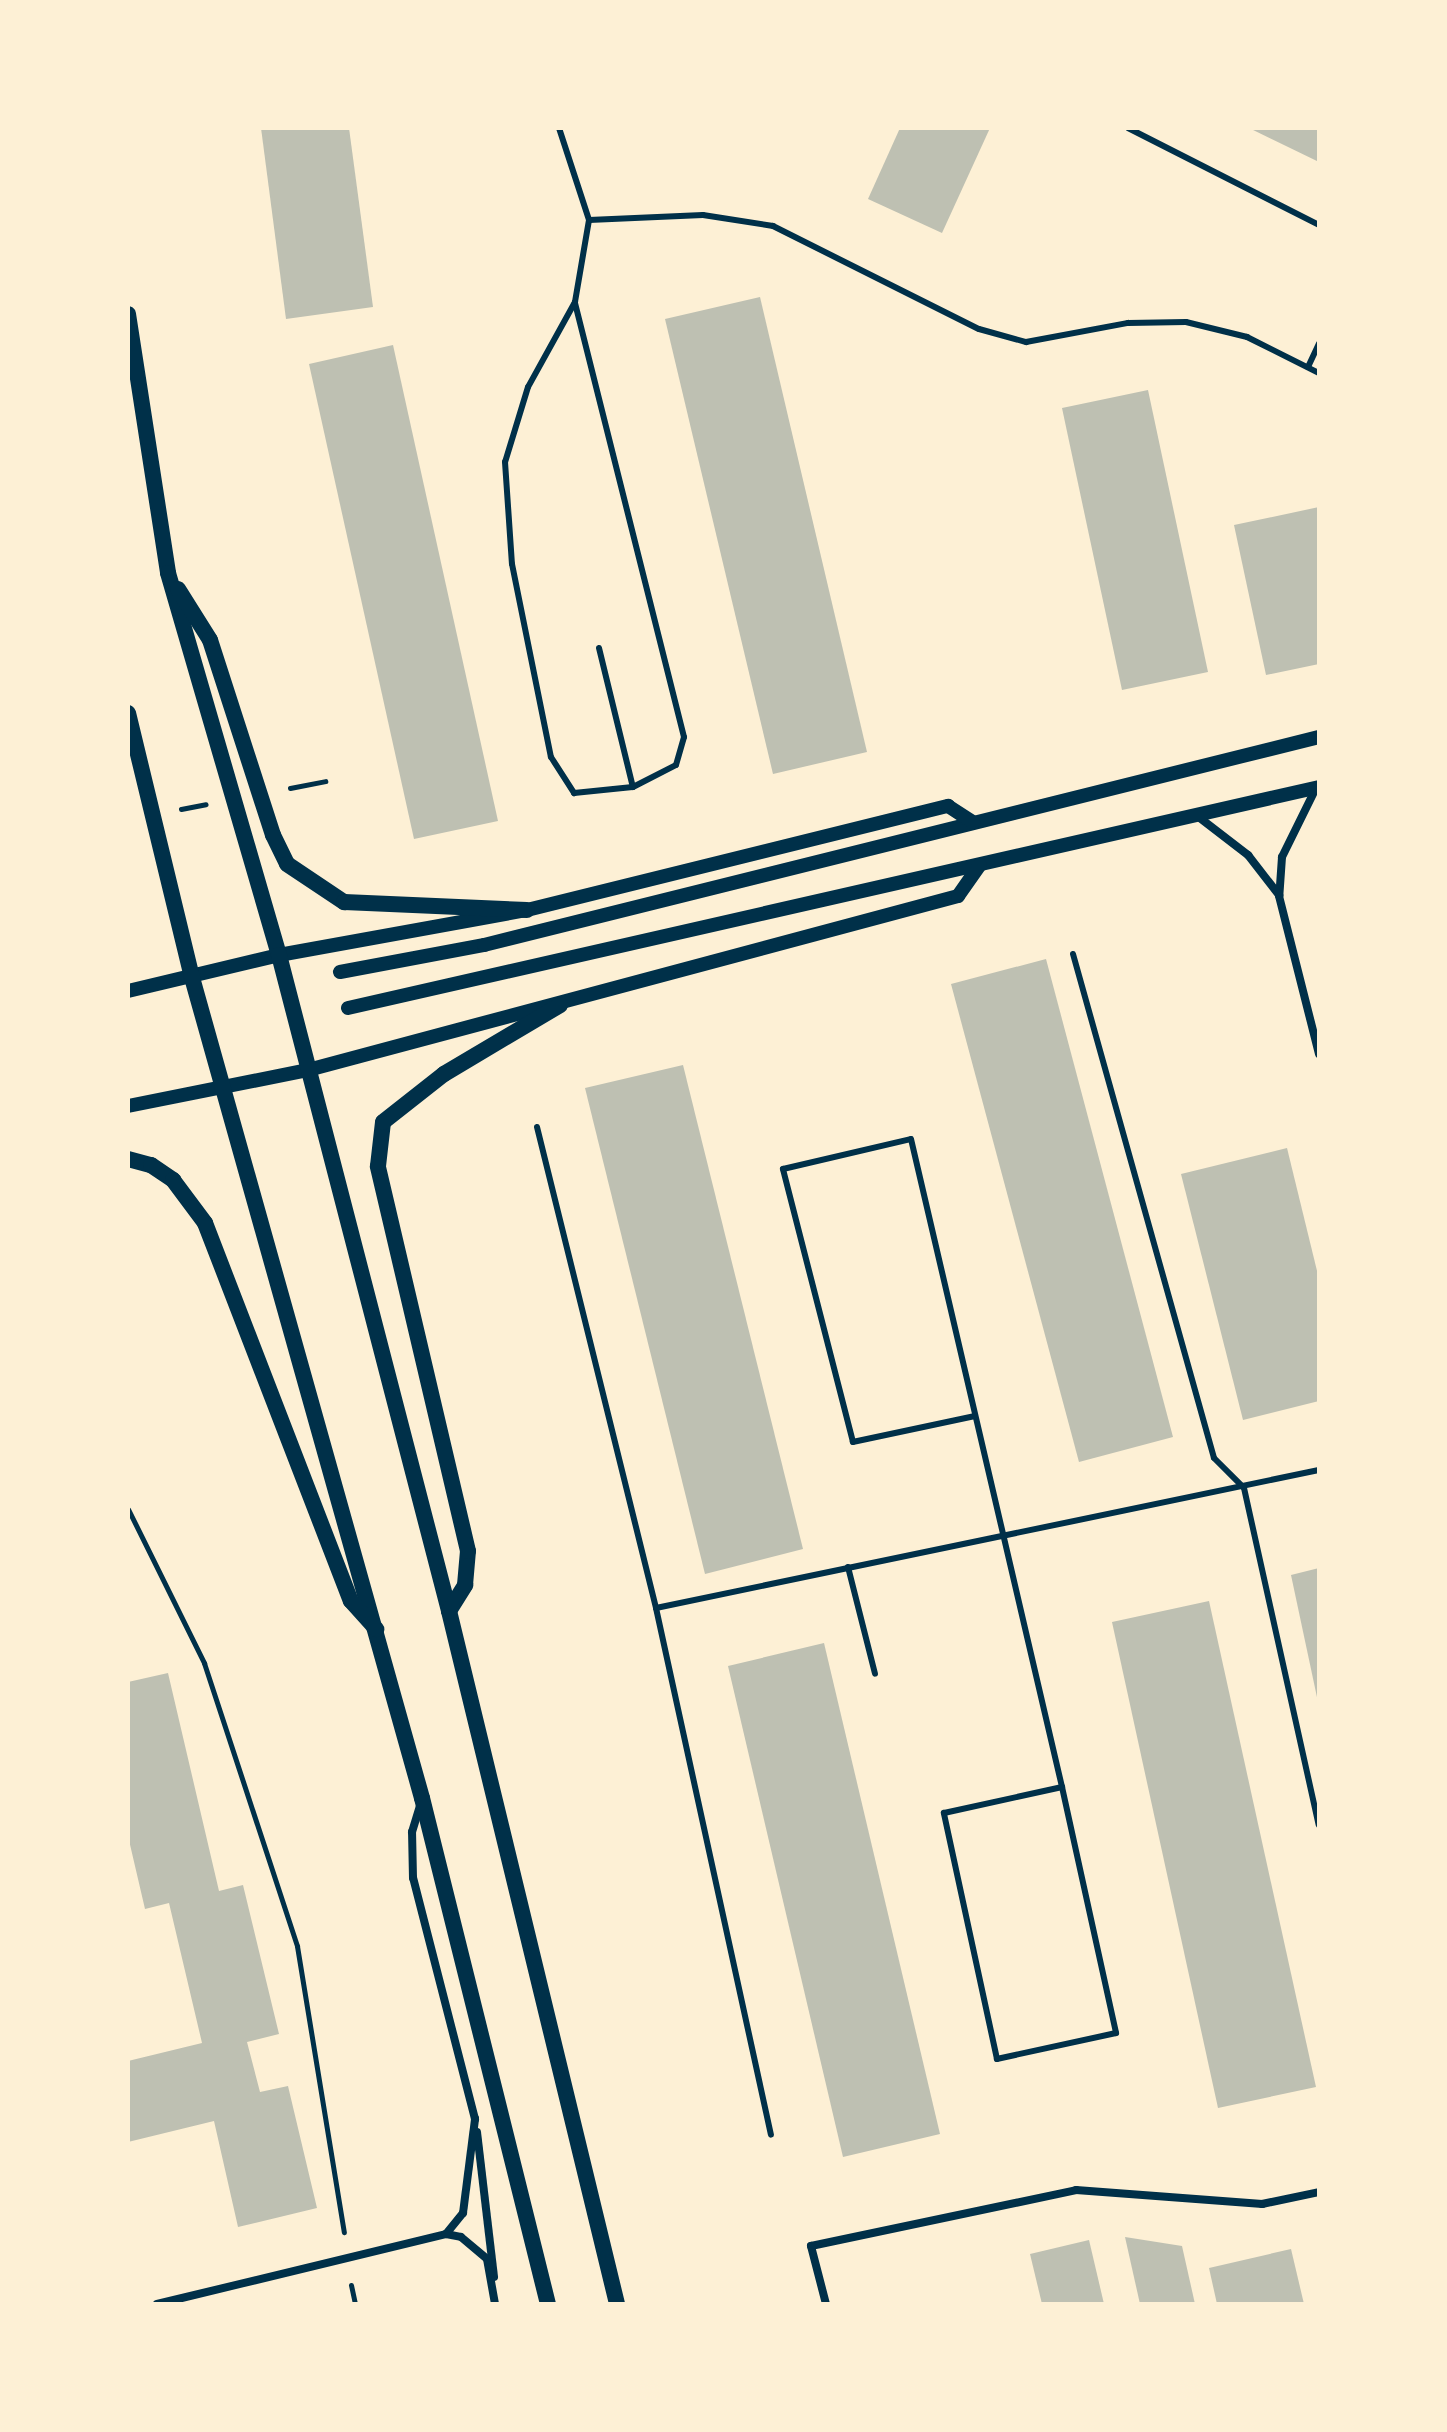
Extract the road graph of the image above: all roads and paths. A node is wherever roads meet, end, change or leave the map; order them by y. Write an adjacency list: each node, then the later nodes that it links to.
1 (559, 128): 3 (lane)
2 (1128, 128): 4 (lane)
3 (589, 220): 5 (lane); 8 (lane)
4 (1319, 225)
5 (575, 302): 14 (lane); 14 (lane)
6 (128, 314): 10 (main road)
7 (1319, 343): 8 (lane)
8 (1308, 367): 9 (lane)
9 (1319, 373)
10 (168, 573): 20 (main road); 22 (main road)
11 (599, 648): 14 (lane)
12 (128, 713): 24 (main road)
13 (1319, 737): 17 (street)
14 (633, 787)
15 (1317, 787): 16 (street); 19 (street)
16 (1196, 815): 18 (street); 19 (street)
17 (973, 822): 20 (street); 23 (street)
18 (980, 865): 26 (street); 27 (street)
19 (1279, 896): 28 (street)
20 (527, 910): 22 (street)
21 (1073, 954): 36 (lane)
22 (279, 955): 24 (street); 29 (main road)
23 (340, 972)
24 (191, 974): 25 (street); 30 (main road)
25 (128, 991)
26 (560, 1005): 29 (street); 41 (main road)
27 (348, 1008)
28 (1319, 1054)
29 (308, 1070): 30 (street); 41 (main road)
30 (224, 1089): 31 (street); 42 (main road)
31 (128, 1106)
32 (537, 1127): 40 (lane)
33 (128, 1159): 42 (main road)
34 (975, 1416): 34 (lane); 38 (lane)
35 (1319, 1470): 36 (lane)
36 (1244, 1488): 38 (lane); 46 (lane)
37 (128, 1509): 51 (path)
38 (1003, 1538): 39 (lane); 44 (lane)
39 (848, 1567): 40 (lane); 43 (lane)
40 (656, 1608): 48 (lane)
41 (449, 1611): 57 (main road)
42 (376, 1629): 45 (main road)
43 (875, 1674)
44 (1062, 1787): 44 (lane)
45 (422, 1798): 47 (street); 56 (main road)
46 (1319, 1825)
47 (475, 2119): 50 (street); 52 (street)
48 (771, 2135)
49 (1319, 2192): 58 (street)
50 (446, 2234): 51 (street); 52 (street)
51 (346, 2258): 53 (street); 54 (path)
52 (494, 2277): 55 (street)
53 (157, 2304)
54 (355, 2304)
55 (495, 2304)
56 (548, 2304)
57 (617, 2304)
58 (826, 2304)

